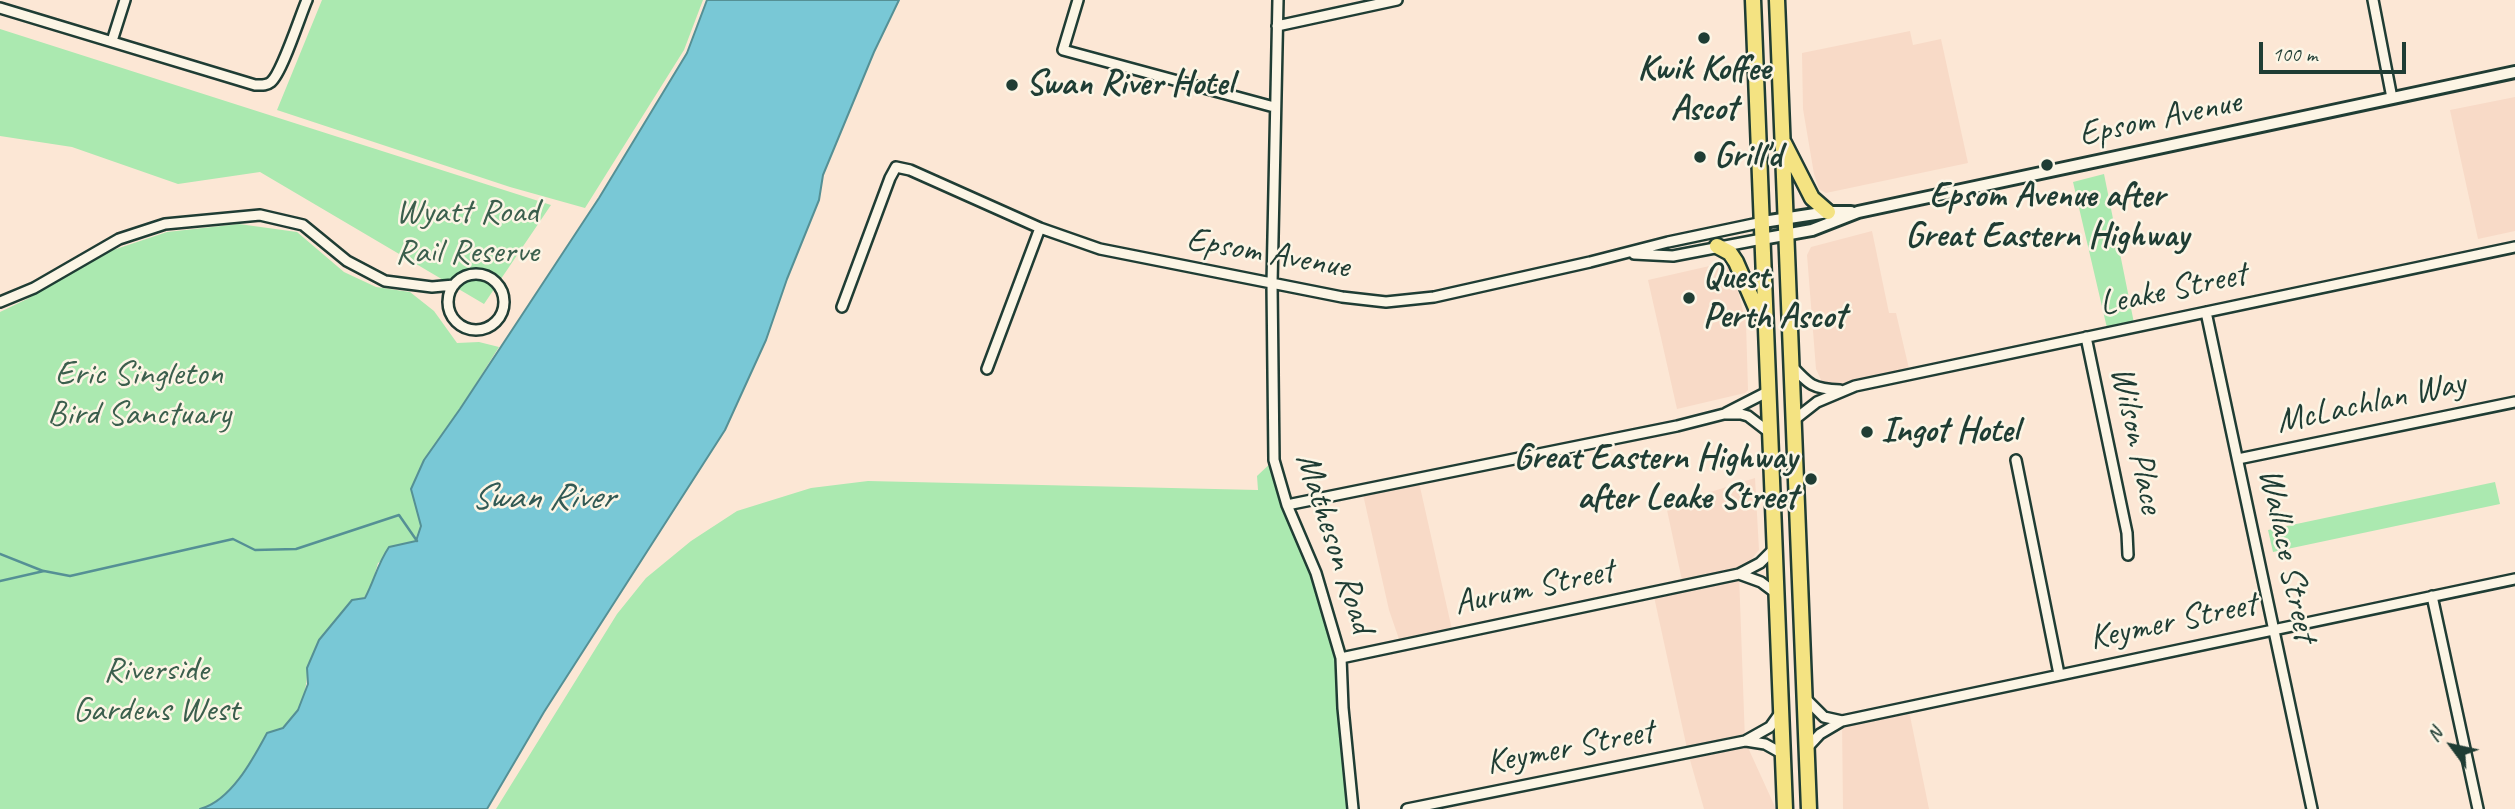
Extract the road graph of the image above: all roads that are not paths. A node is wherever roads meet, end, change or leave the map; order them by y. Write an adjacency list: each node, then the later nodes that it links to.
1 (125, 0): 11 (street)
2 (307, 0): 11 (street)
3 (1078, 0): 14 (street)
4 (1278, 0): 10 (street, Matheson Road)
5 (1397, 0): 10 (street)
6 (1753, 0): 19 (highway)
7 (1777, 0): 15 (highway)
8 (2373, 0): 13 (street)
9 (0, 8): 11 (street)
10 (1277, 26): 14 (street, Matheson Road)
11 (112, 41)
12 (2515, 72): 13 (street, Epsom Avenue)
13 (2392, 98): 17 (street, Epsom Avenue)
14 (1274, 107): 26 (street, Matheson Road)
15 (1782, 138): 16 (highway); 18 (highway)
16 (1828, 212): 17 (street, Epsom Avenue); 18 (street, Epsom Avenue)
17 (1858, 212): 21 (street, Epsom Avenue)
18 (1786, 218): 19 (street, Epsom Avenue); 21 (highway)
19 (1763, 222): 22 (highway); 25 (street, Epsom Avenue)
20 (1040, 228): 26 (street, Epsom Avenue); 29 (street, Epsom Avenue); 34 (street)
21 (1786, 234): 22 (street, Epsom Avenue); 33 (highway)
22 (1762, 239): 23 (street, Epsom Avenue); 31 (highway)
23 (1717, 246): 25 (street, Epsom Avenue); 31 (highway)
24 (2515, 247): 30 (street, Leake Street)
25 (1628, 253): 26 (street, Epsom Avenue)
26 (1272, 284): 43 (street, Matheson Road)
27 (454, 285): 27 (street); 28 (street)
28 (0, 302)
29 (842, 307)
30 (2206, 312): 32 (street, Leake Street); 42 (street, Wallace Street)
31 (1766, 320): 36 (highway)
32 (2086, 337): 35 (street, Leake Street); 45 (street, Wilson Place)
33 (1791, 365): 35 (street, Leake Street); 39 (highway)
34 (987, 369)
35 (1842, 390): 39 (street, Leake Street)
36 (1769, 391): 38 (street); 40 (highway)
37 (2515, 402): 42 (street, McLachlan Way)
38 (1724, 414): 40 (street); 43 (street)
39 (1794, 420): 53 (highway)
40 (1770, 433): 44 (highway)
41 (2016, 460): 52 (street)
42 (2238, 460): 50 (street, Wallace Street)
43 (1287, 505): 51 (street, Matheson Road)
44 (1775, 548): 46 (street, Aurum Street); 48 (highway)
45 (2128, 555)
46 (1739, 574): 48 (street); 51 (street, Aurum Street)
47 (2515, 579): 49 (street, Keymer Street)
48 (1777, 594): 54 (highway)
49 (2432, 596): 50 (street, Keymer Street); 64 (street)
50 (2274, 630): 52 (street, Keymer Street); 63 (street, Wallace Street)
51 (1341, 658): 59 (street, Matheson Road)
52 (2059, 674): 55 (street, Keymer Street)
53 (1805, 698): 55 (street); 57 (highway)
54 (1781, 711): 56 (street, Keymer Street); 58 (highway)
55 (1842, 721): 57 (street, Keymer Street)
56 (1745, 741): 58 (street, Keymer Street); 60 (street, Keymer Street)
57 (1807, 748): 62 (highway)
58 (1783, 754): 61 (highway)
59 (1353, 809)
60 (1407, 809)
61 (1785, 809)
62 (1809, 809)
63 (2312, 809)
64 (2478, 809)

